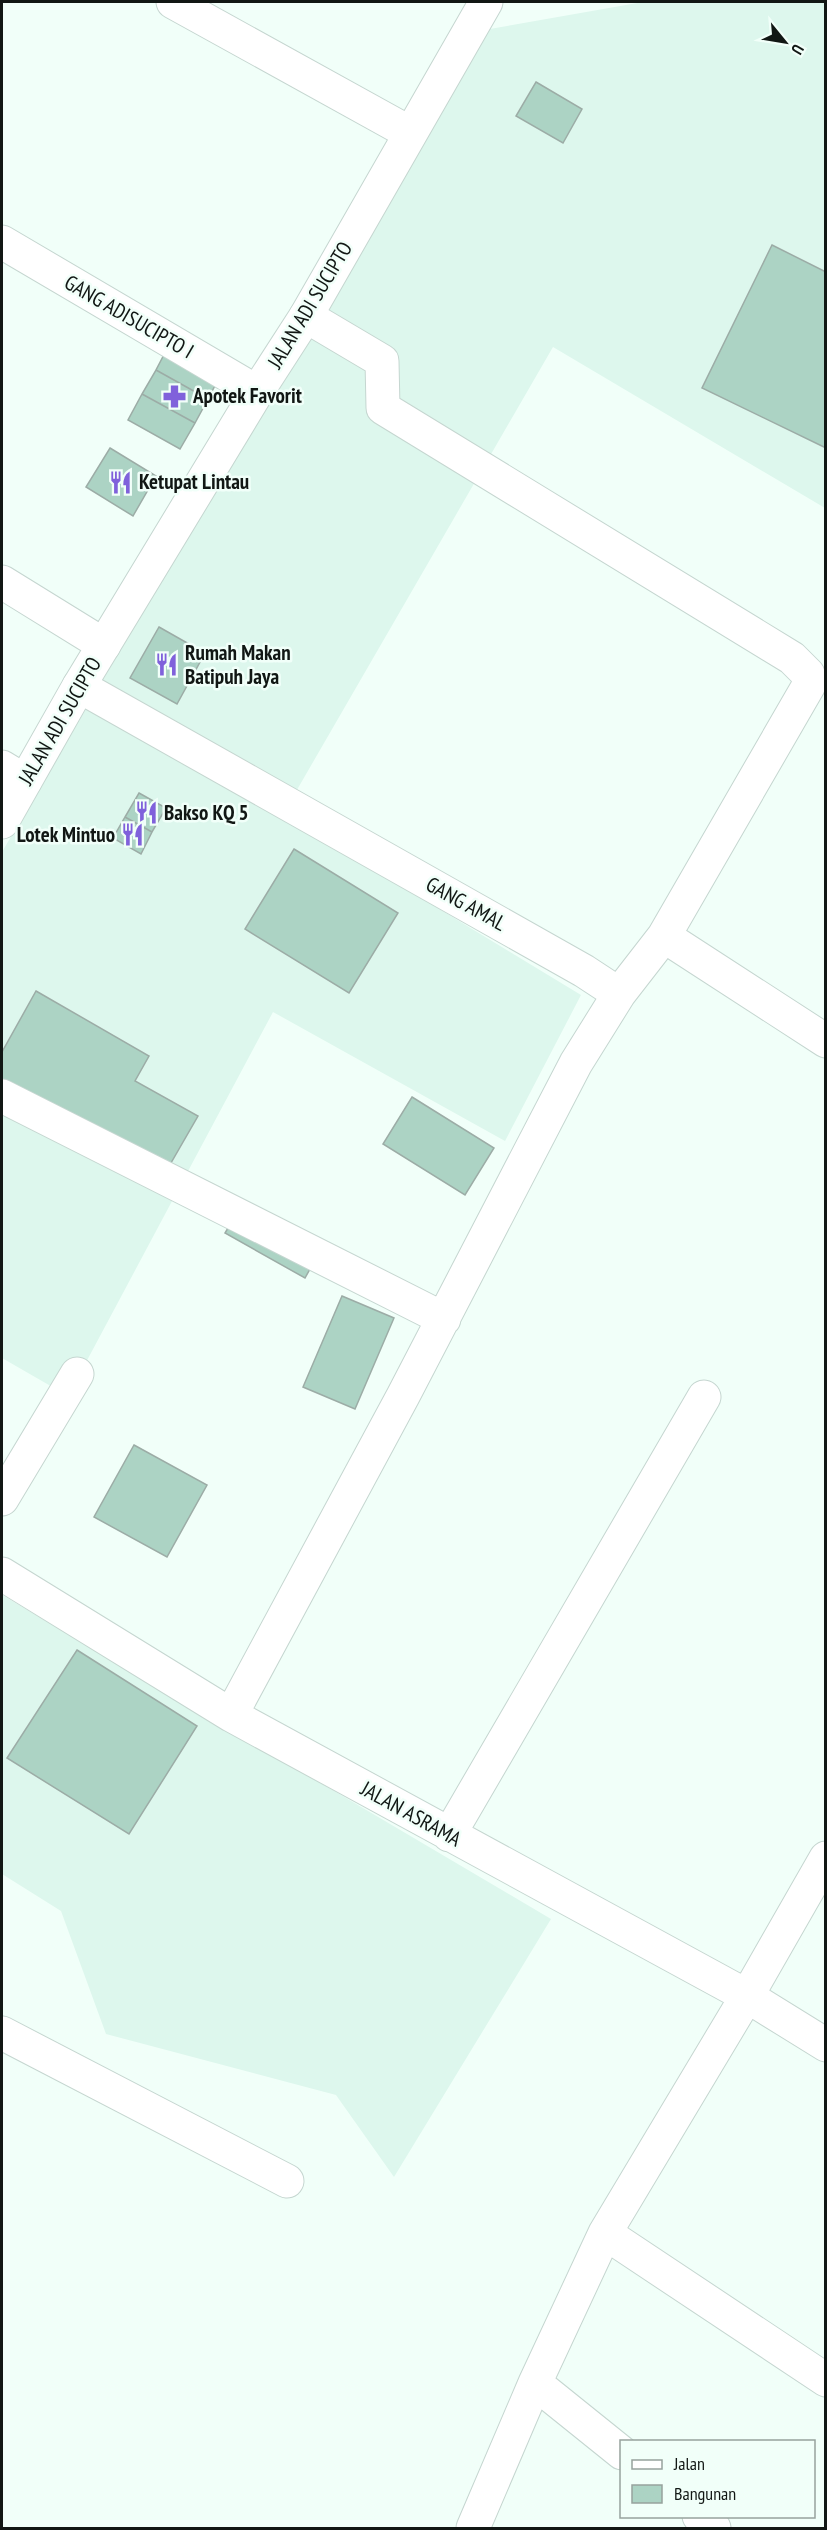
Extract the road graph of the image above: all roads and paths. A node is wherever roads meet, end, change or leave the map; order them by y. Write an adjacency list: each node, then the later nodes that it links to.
1 (173, 2): 3 (street)
2 (486, 2): 3 (street, JALAN ADI SUCIPTO)
3 (410, 133): 5 (street, JALAN ADI SUCIPTO)
4 (2, 242): 6 (street, GANG ADISUCIPTO I)
5 (306, 316): 6 (street, JALAN ADI SUCIPTO); 12 (street)
6 (257, 392): 8 (street, JALAN ADI SUCIPTO)
7 (2, 582): 8 (street)
8 (104, 645): 9 (street, JALAN ADI SUCIPTO)
9 (79, 686): 10 (street, JALAN ADI SUCIPTO); 13 (street, GANG AMAL)
10 (13, 774): 11 (street, JALAN ADI SUCIPTO)
11 (2, 822)
12 (664, 936): 13 (street); 14 (street)
13 (619, 994): 16 (street)
14 (825, 1041)
15 (2, 1096): 16 (street)
16 (444, 1319): 21 (street)
17 (77, 1374): 19 (street)
18 (704, 1397): 22 (street)
19 (2, 1499)
20 (2, 1574): 21 (street, JALAN ASRAMA)
21 (231, 1715): 22 (street, JALAN ASRAMA)
22 (449, 1835): 24 (street, JALAN ASRAMA)
23 (825, 1858): 24 (street)
24 (747, 1996): 26 (street, JALAN ASRAMA); 28 (street)
25 (2, 2033): 27 (street)
26 (825, 2044)
27 (286, 2181)
28 (605, 2233): 29 (street); 30 (street)
29 (825, 2380)
30 (535, 2383): 31 (street); 33 (street)
31 (620, 2452)
32 (700, 2518): 34 (street)
33 (473, 2529)
34 (714, 2529)

